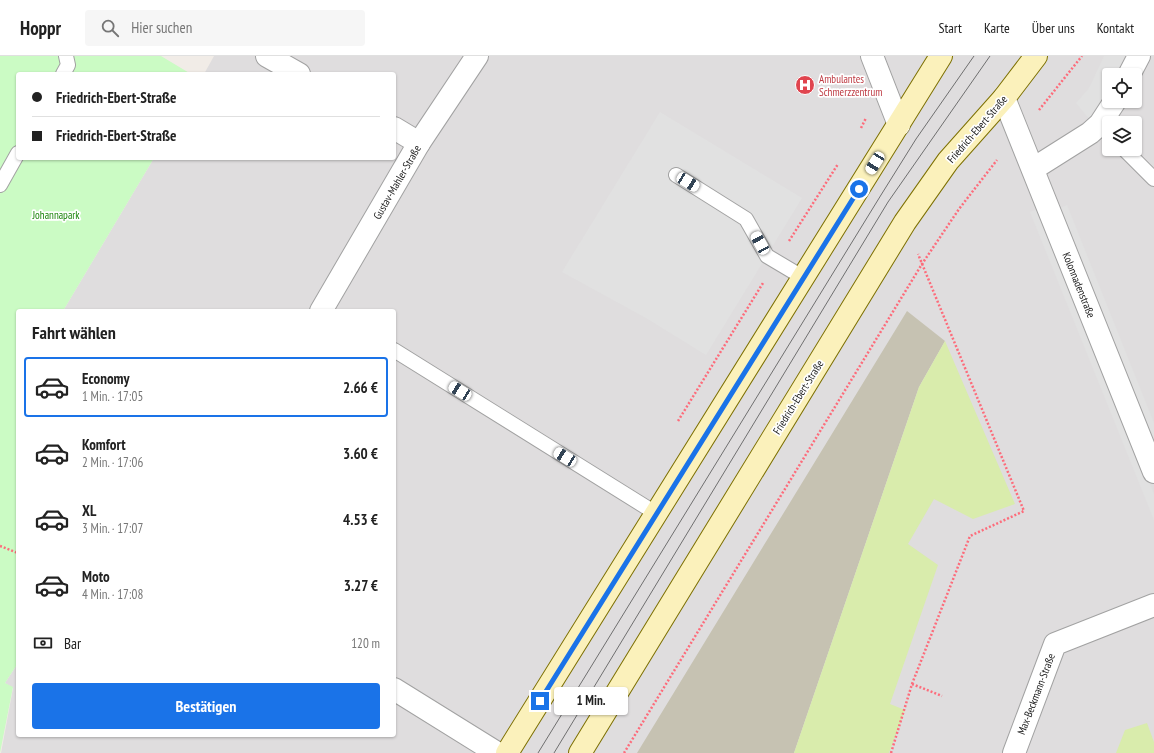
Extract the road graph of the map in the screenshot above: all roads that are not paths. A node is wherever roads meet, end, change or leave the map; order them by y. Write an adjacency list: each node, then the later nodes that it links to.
1 (66, 56): 9 (lane)
2 (267, 56): 10 (street)
3 (477, 56): 15 (street, Gustav-Mahler-Straße)
4 (872, 56): 12 (street)
5 (941, 56): 12 (main road)
6 (1036, 56): 11 (main road, Friedrich-Ebert-Straße)
7 (1139, 56): 8 (street)
8 (1133, 68)
9 (64, 72)
10 (295, 72)
11 (1004, 98): 18 (street, Kolonnadenstraße); 31 (main road, Friedrich-Ebert-Straße)
12 (899, 125): 22 (main road)
13 (396, 129): 15 (street)
14 (1102, 130): 18 (street)
15 (419, 143): 23 (street, Gustav-Mahler-Straße)
16 (1131, 156): 20 (lane)
17 (16, 157): 21 (lane)
18 (1033, 169): 25 (street, Kolonnadenstraße)
19 (676, 175): 22 (lane)
20 (1154, 179)
21 (0, 185)
22 (804, 278): 26 (main road)
23 (322, 309)
24 (396, 351): 26 (lane)
25 (1154, 472)
26 (657, 514): 30 (main road)
27 (1154, 605): 32 (street, Max-Beckmann-Straße)
28 (396, 690): 29 (street)
29 (497, 753)
30 (507, 753)
31 (580, 753)
32 (1014, 753)

